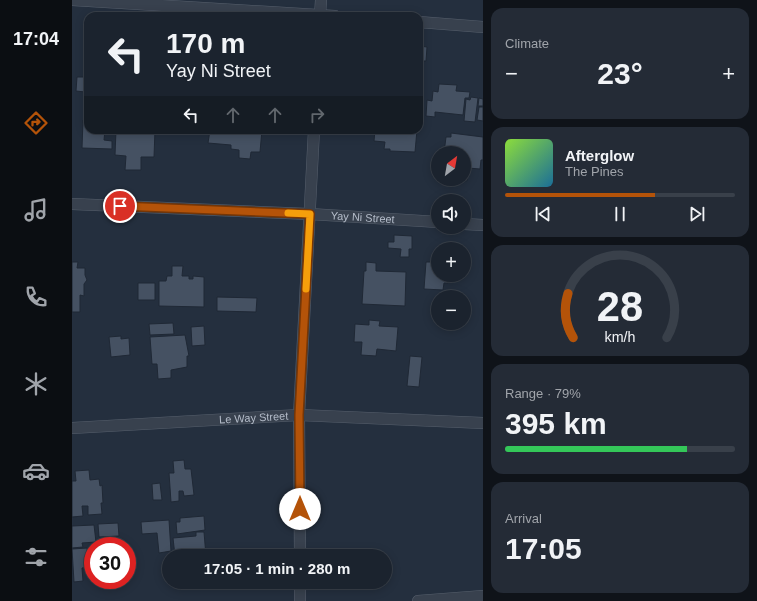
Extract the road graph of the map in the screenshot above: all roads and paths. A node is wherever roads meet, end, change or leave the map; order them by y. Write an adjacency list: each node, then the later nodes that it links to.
1 (72, 0): 3 (street)
2 (321, 0): 4 (street)
3 (270, 12)
4 (320, 12)
5 (423, 22): 6 (street)
6 (483, 27)
7 (314, 134): 9 (street)
8 (72, 204): 9 (street, Yay Ni Street)
9 (310, 214): 10 (street, Yay Ni Street); 13 (street)
10 (431, 222)
11 (471, 224): 12 (street)
12 (483, 225)
13 (299, 415): 14 (street, Le Way Street); 15 (street, Le Way Street); 16 (street)
14 (483, 423)
15 (72, 428)
16 (300, 549)
17 (300, 589): 19 (street)
18 (483, 596): 20 (street)
19 (300, 601)
20 (418, 601)

